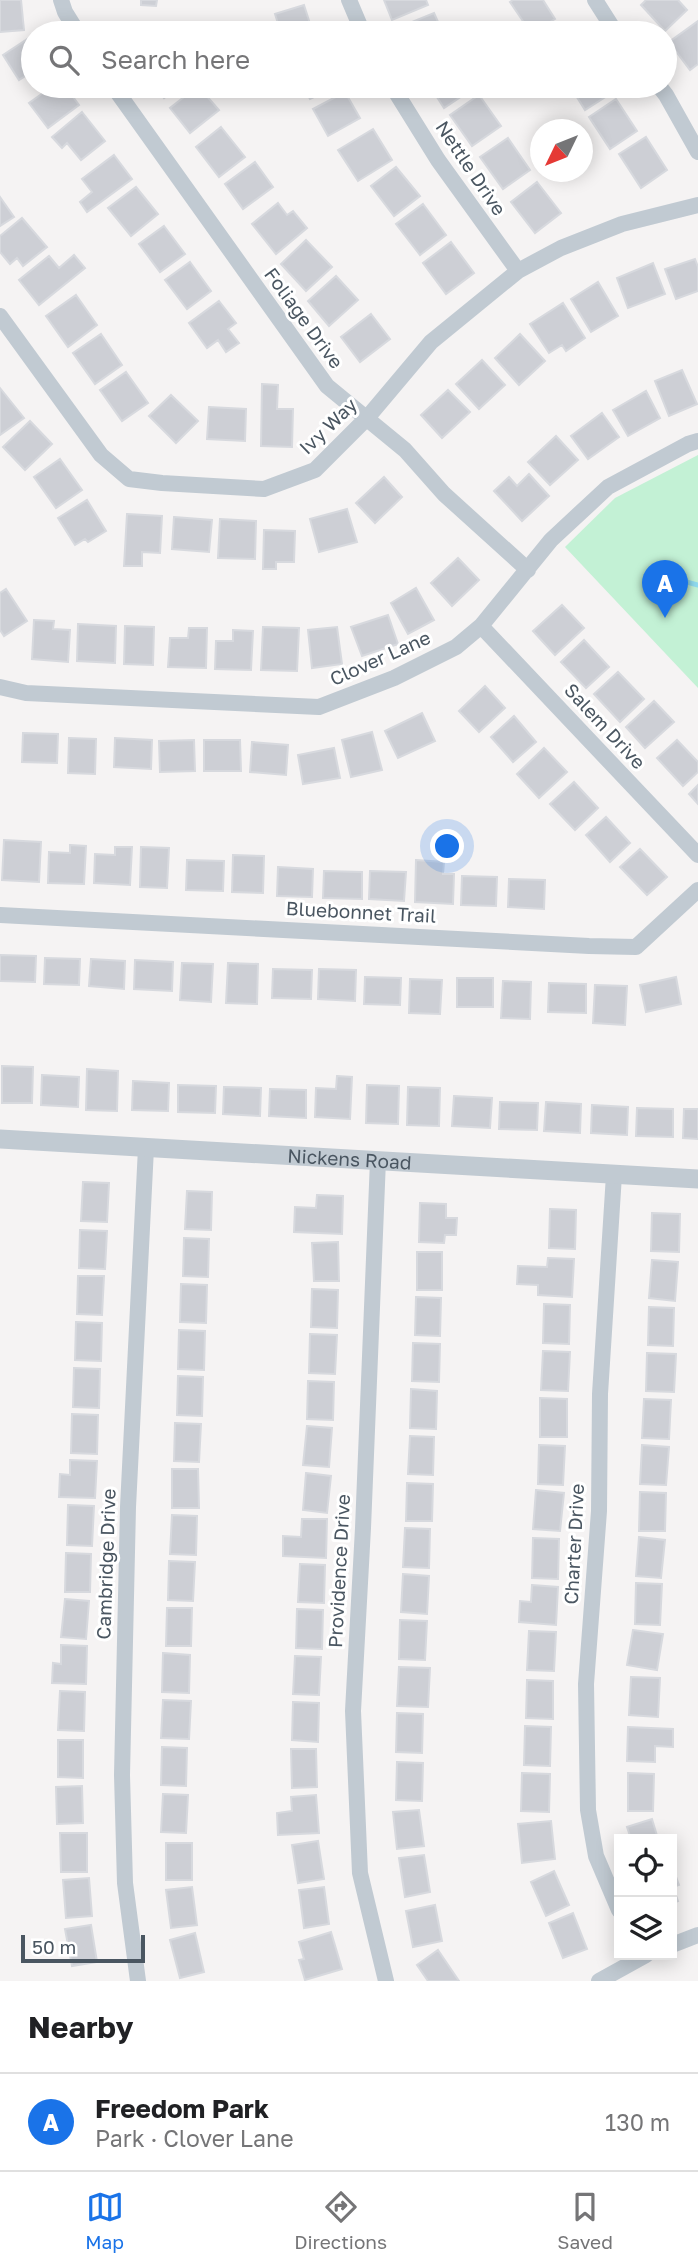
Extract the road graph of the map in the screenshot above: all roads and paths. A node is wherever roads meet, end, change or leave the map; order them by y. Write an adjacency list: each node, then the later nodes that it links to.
1 (61, 0): 4 (street)
2 (349, 0): 5 (street)
3 (595, 0): 6 (street)
4 (71, 21)
5 (358, 21)
6 (608, 21)
7 (122, 98): 14 (street, Foliage Drive)
8 (399, 98): 12 (street, Nettle Drive)
9 (668, 98): 10 (street)
10 (698, 152)
11 (698, 205): 12 (street, Ivy Way)
12 (518, 271): 14 (street, Ivy Way)
13 (0, 316): 14 (street, Ivy Way)
14 (368, 418): 16 (street, Foliage Drive)
15 (698, 441): 16 (street, Clover Lane)
16 (528, 570): 17 (street, Clover Lane)
17 (481, 626): 18 (street, Clover Lane); 19 (street, Salem Drive)
18 (0, 687)
19 (698, 855)
20 (698, 890): 21 (street, Bluebonnet Trail)
21 (0, 915)
22 (0, 1139): 23 (street, Nickens Road)
23 (146, 1148): 24 (street, Nickens Road); 31 (street, Cambridge Drive)
24 (377, 1160): 25 (street, Nickens Road); 32 (street, Providence Drive)
25 (614, 1175): 26 (street, Nickens Road); 27 (street, Charter Drive)
26 (698, 1179)
27 (614, 1898)
28 (698, 1935): 29 (street)
29 (677, 1943)
30 (634, 1960): 33 (street)
31 (138, 1981)
32 (386, 1981)
33 (599, 1981)

